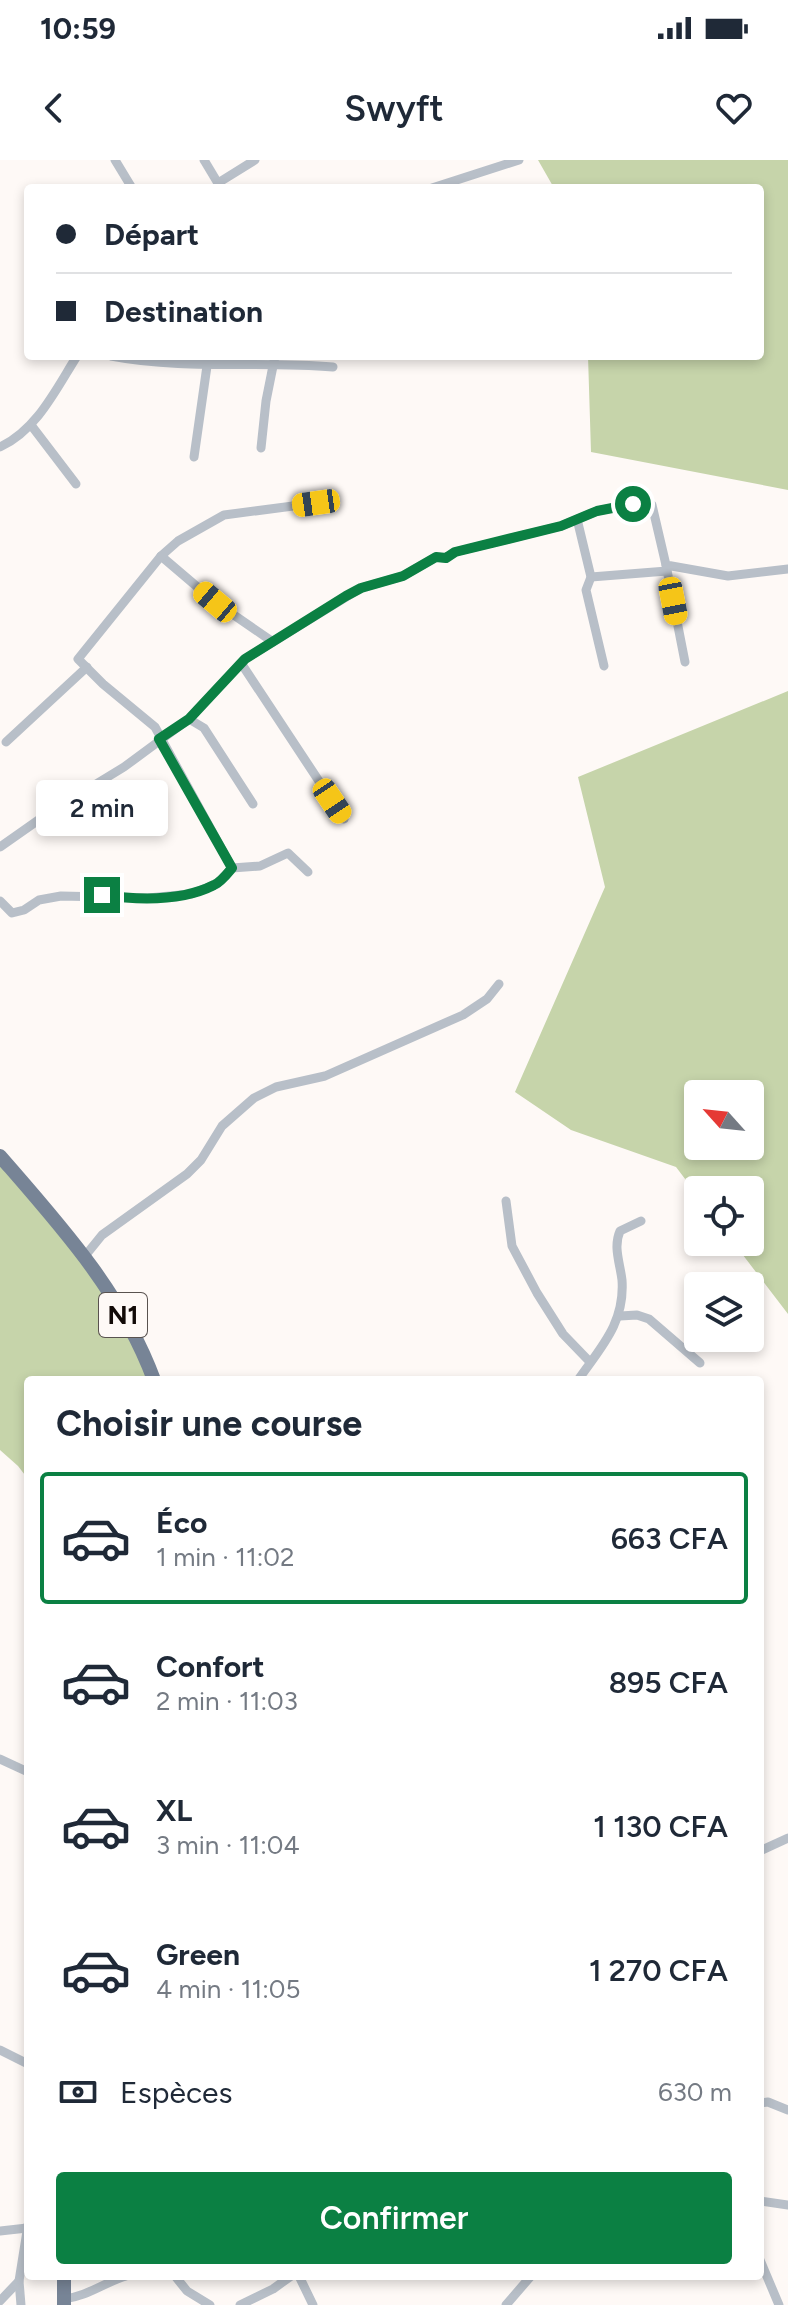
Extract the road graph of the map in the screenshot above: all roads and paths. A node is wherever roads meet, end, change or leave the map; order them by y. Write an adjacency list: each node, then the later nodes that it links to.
1 (115, 160): 5 (street)
2 (204, 160): 6 (street)
3 (255, 160): 7 (street)
4 (519, 160): 8 (street)
5 (130, 184)
6 (218, 184)
7 (220, 184)
8 (444, 184)
9 (74, 360): 14 (street)
10 (134, 360): 12 (street)
11 (274, 360): 12 (street); 13 (street); 16 (street)
12 (207, 366): 17 (street)
13 (333, 367)
14 (31, 425): 15 (street); 18 (street)
15 (0, 447)
16 (261, 448)
17 (194, 457)
18 (76, 484)
19 (316, 503): 21 (street)
20 (577, 519): 22 (street); 24 (street); 25 (street)
21 (161, 556): 25 (street); 29 (street)
22 (666, 568): 23 (street); 24 (street); 26 (street)
23 (788, 569)
24 (591, 577): 28 (street)
25 (273, 642): 27 (street)
26 (685, 662)
27 (241, 663): 30 (street); 34 (street)
28 (604, 666)
29 (87, 667): 31 (street); 32 (street)
30 (189, 719): 31 (street); 33 (street)
31 (159, 739): 35 (street); 36 (street)
32 (6, 742)
33 (253, 804)
34 (344, 819)
35 (0, 847)
36 (232, 868): 37 (street); 38 (street)
37 (308, 872)
38 (0, 901)
39 (499, 984): 43 (street)
40 (0, 1156): 43 (highway, N1)
41 (506, 1201): 45 (street)
42 (641, 1221): 44 (street)
43 (85, 1256): 47 (highway, N1)
44 (620, 1316): 45 (street); 46 (street)
45 (590, 1362): 48 (street)
46 (700, 1363)
47 (152, 1376)
48 (581, 1376)
49 (0, 1759): 50 (street)
50 (24, 1770)
51 (788, 1838): 52 (street)
52 (764, 1849)
53 (0, 2050): 54 (street)
54 (24, 2062)
55 (764, 2102): 56 (street)
56 (788, 2110)
57 (764, 2202): 58 (street)
58 (788, 2205)
59 (24, 2227): 60 (street)
60 (0, 2231)
61 (24, 2247): 69 (street)
62 (764, 2269): 77 (street)
63 (64, 2280): 71 (highway)
64 (114, 2280): 71 (street)
65 (178, 2280): 73 (street)
66 (285, 2280): 74 (street)
67 (301, 2280): 75 (street)
68 (528, 2280): 76 (street)
69 (19, 2281): 70 (street); 72 (street)
70 (0, 2301)
71 (64, 2302)
72 (21, 2305)
73 (210, 2305)
74 (242, 2305)
75 (313, 2305)
76 (506, 2305)
77 (779, 2305)

